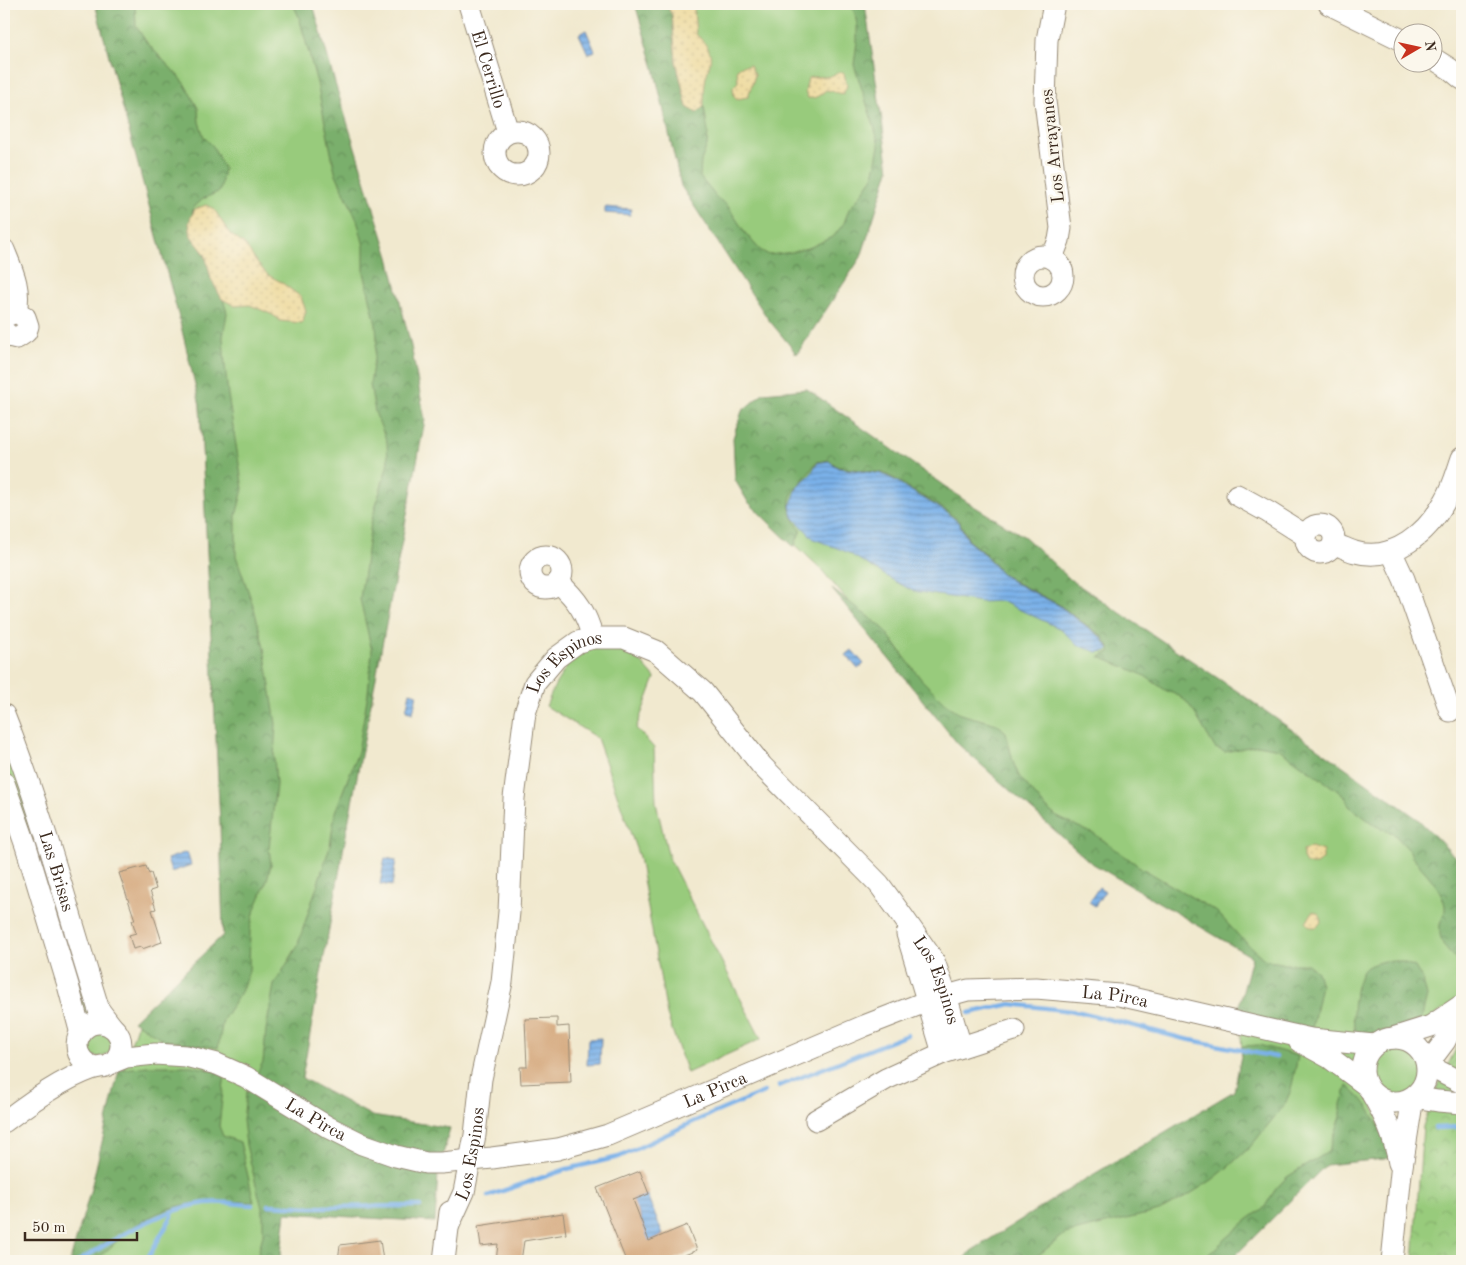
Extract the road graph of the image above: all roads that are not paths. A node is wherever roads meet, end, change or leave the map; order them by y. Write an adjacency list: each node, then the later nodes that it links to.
1 (469, 4): 7 (street, El Cerrillo)
2 (1054, 4): 9 (street, Los Arrayanes)
3 (1329, 4): 4 (street)
4 (1394, 37)
5 (1444, 65): 6 (street)
6 (1462, 79)
7 (508, 132)
8 (4, 250): 10 (street)
9 (1052, 258)
10 (10, 316): 11 (street)
11 (4, 331)
12 (1462, 458): 14 (street)
13 (1237, 495): 14 (street)
14 (1391, 551): 17 (street)
15 (558, 582): 16 (street)
16 (593, 638): 20 (street, Los Espinos); 38 (street, Los Espinos)
17 (1450, 712)
18 (4, 714): 23 (street, Las Brisas)
19 (4, 783): 25 (street, Las Brisas)
20 (937, 998): 24 (street, La Pirca); 27 (street, Los Espinos); 38 (street, La Pirca)
21 (1462, 1007): 26 (street); 30 (street)
22 (1014, 1030): 27 (street)
23 (115, 1031): 25 (street); 28 (street, La Pirca); 29 (street)
24 (1288, 1034): 26 (street, La Pirca); 33 (street, La Pirca)
25 (79, 1040): 29 (street, Las Brisas); 32 (street)
26 (1384, 1041): 30 (street); 33 (street)
27 (952, 1050): 36 (street)
28 (155, 1054): 29 (street, La Pirca); 38 (street, La Pirca)
29 (107, 1064): 32 (street, La Pirca)
30 (1427, 1065): 31 (street); 34 (street)
31 (1462, 1082)
32 (62, 1084): 37 (street, La Pirca)
33 (1369, 1089): 34 (street); 39 (street, La Pirca)
34 (1413, 1097): 35 (street); 39 (street, La Pirca)
35 (1462, 1103)
36 (816, 1120)
37 (4, 1122)
38 (463, 1161): 40 (street, Los Espinos)
39 (1401, 1173): 41 (street, La Pirca)
40 (444, 1261)
41 (1392, 1261)

